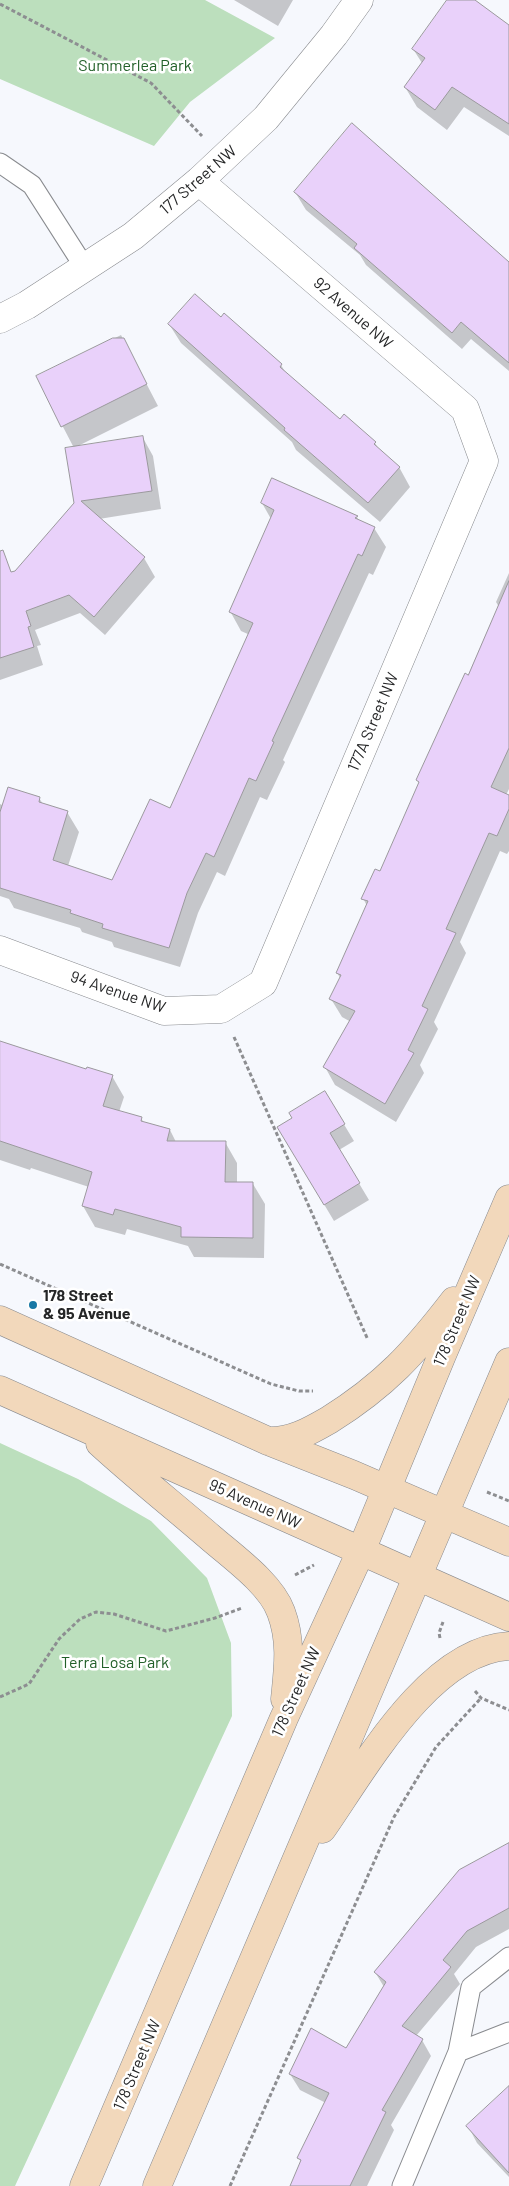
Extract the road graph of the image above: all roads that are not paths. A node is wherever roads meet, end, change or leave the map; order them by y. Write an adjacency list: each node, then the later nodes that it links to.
1 (359, 0): 3 (street, 177 Street NW)
2 (0, 163): 4 (lane)
3 (199, 181): 4 (street, 177 Street NW); 6 (street, 92 Avenue NW)
4 (85, 268): 5 (street, 177 Street NW)
5 (0, 319)
6 (484, 461): 8 (street, 177A Street NW)
7 (0, 950): 8 (street, 94 Avenue NW)
8 (263, 983)
9 (509, 1199): 10 (main road, 178 Street NW)
10 (480, 1266): 15 (main road); 16 (main road, 178 Street NW)
11 (0, 1320): 15 (main road)
12 (509, 1362): 17 (main road)
13 (0, 1390): 14 (main road, 95 Avenue NW)
14 (82, 1427): 19 (main road, 95 Avenue NW); 23 (main road)
15 (268, 1440): 16 (main road)
16 (386, 1489): 17 (main road); 19 (main road, 178 Street NW)
17 (443, 1514): 18 (main road); 20 (main road)
18 (509, 1542)
19 (361, 1551): 20 (main road, 95 Avenue NW); 23 (main road, 178 Street NW)
20 (418, 1577): 21 (main road, 95 Avenue NW); 24 (main road)
21 (509, 1617)
22 (509, 1646): 24 (main road)
23 (284, 1718): 28 (main road, 178 Street NW)
24 (292, 1871): 29 (main road)
25 (509, 1957): 27 (lane)
26 (509, 2032): 27 (lane)
27 (458, 2052): 30 (lane)
28 (84, 2186)
29 (157, 2186)
30 (402, 2186)

